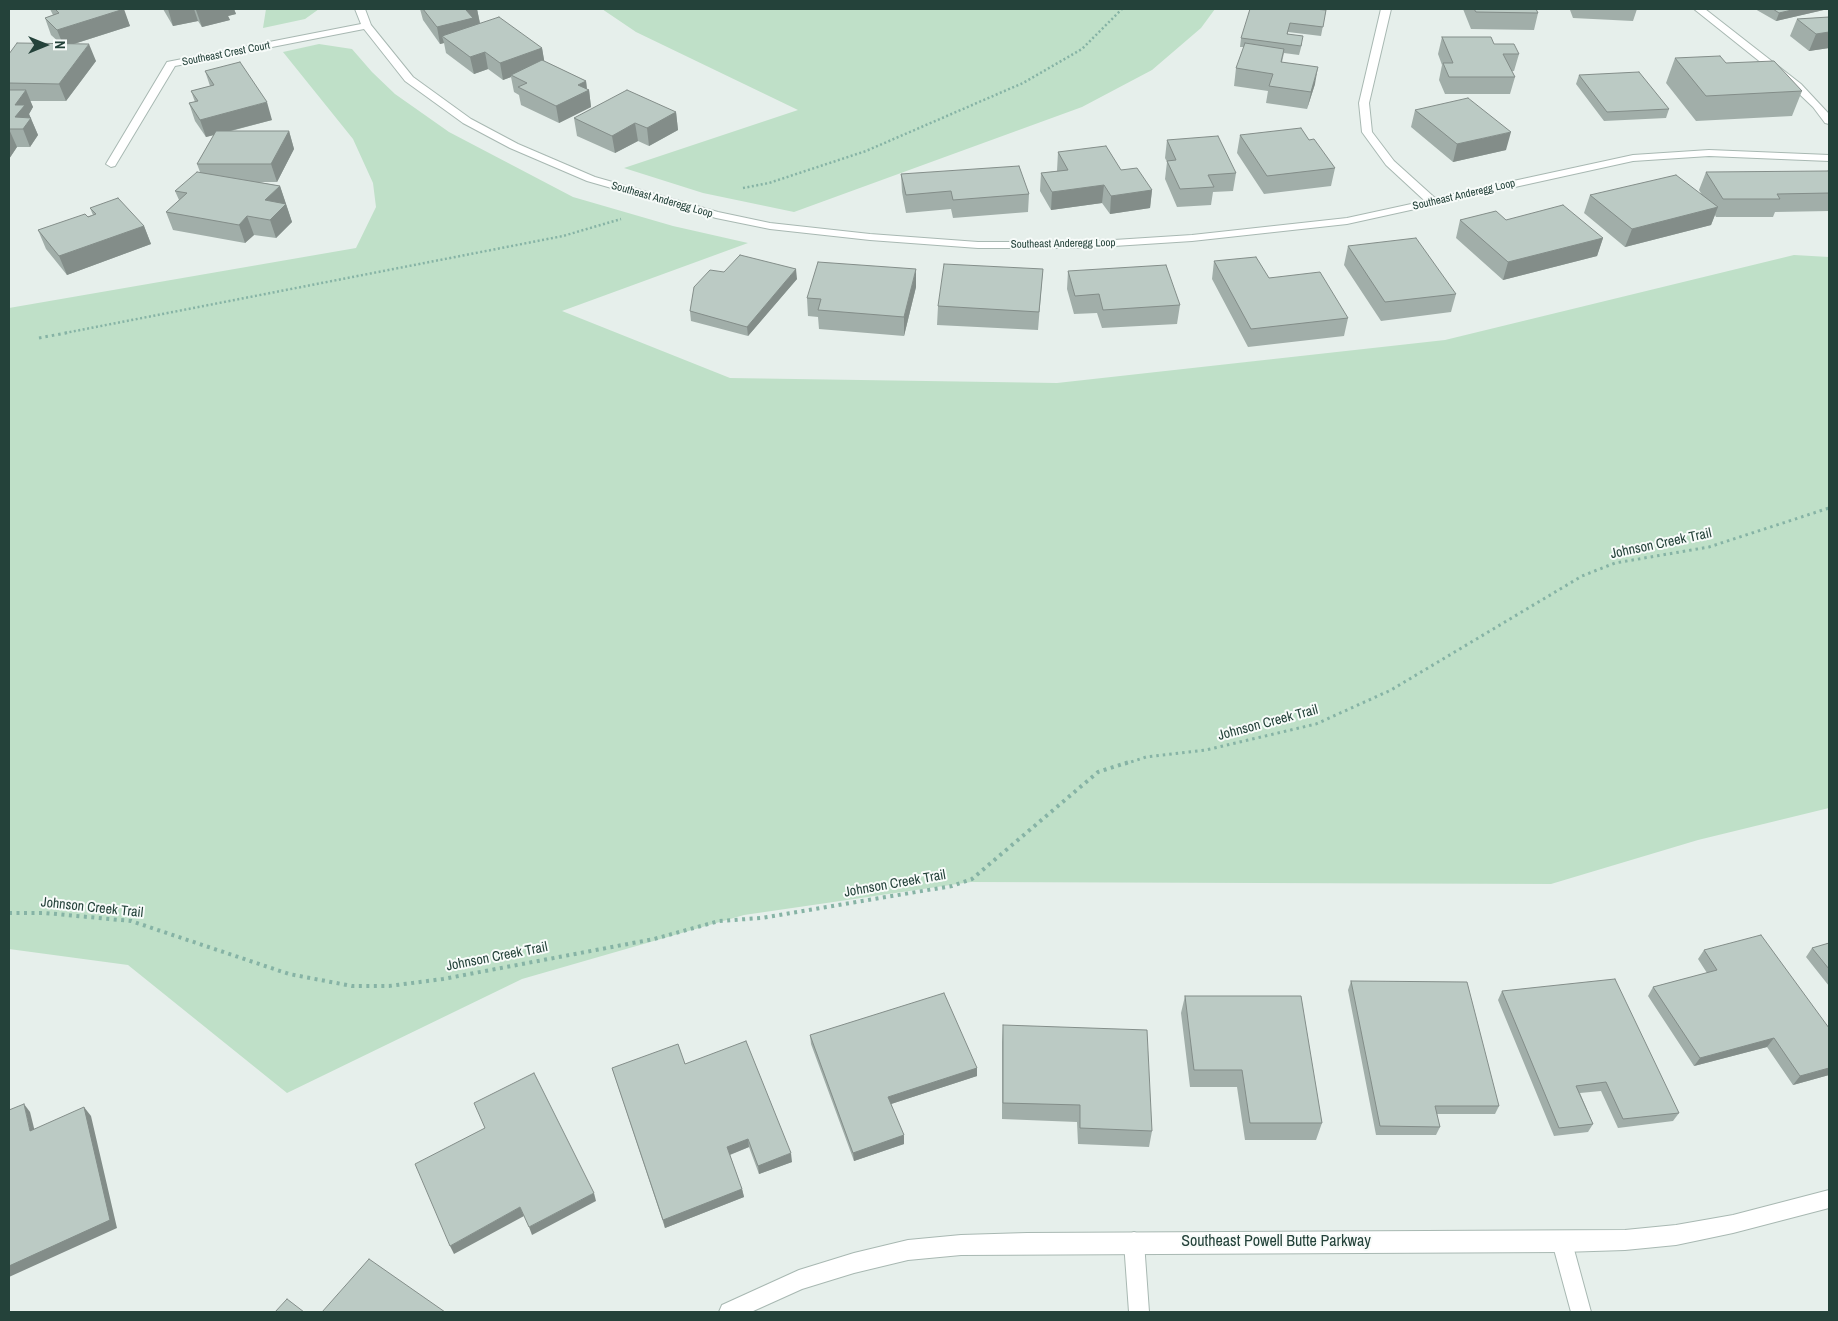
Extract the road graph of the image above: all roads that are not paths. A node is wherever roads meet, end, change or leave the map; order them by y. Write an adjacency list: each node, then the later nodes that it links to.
1 (360, 9): 4 (street, Southeast Anderegg Loop)
2 (1386, 9): 8 (street)
3 (1699, 9): 5 (street)
4 (366, 26): 7 (street, Southeast Crest Court); 8 (street, Southeast Anderegg Loop)
5 (1829, 120)
6 (1829, 158): 8 (street, Southeast Anderegg Loop)
7 (111, 164)
8 (1433, 202)
9 (1829, 1199): 11 (street, Southeast Powell Butte Parkway)
10 (1134, 1242): 11 (street, Southeast Powell Butte Parkway); 12 (street, Southeast Powell Butte Parkway); 13 (street)
11 (1562, 1242): 14 (street)
12 (728, 1312)
13 (1139, 1312)
14 (1581, 1312)

